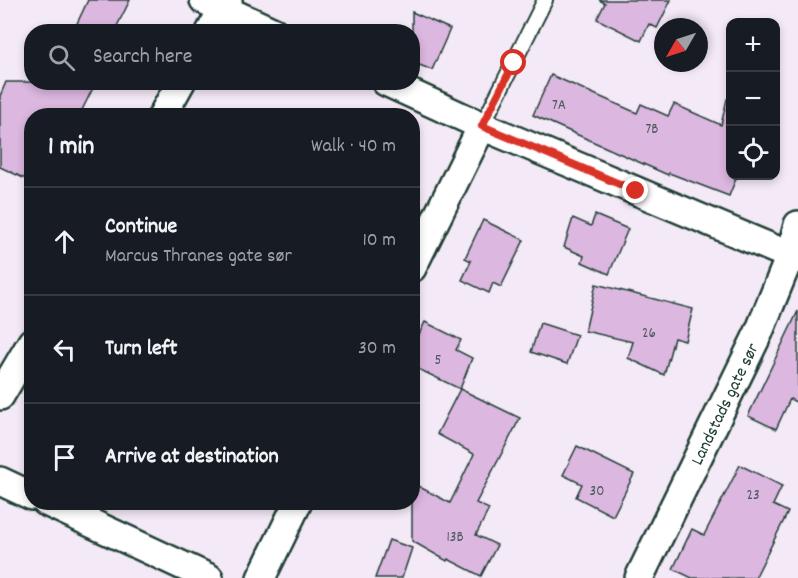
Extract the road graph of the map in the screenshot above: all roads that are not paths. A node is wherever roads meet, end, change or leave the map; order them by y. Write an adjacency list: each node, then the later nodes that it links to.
1 (545, 0): 8 (lane)
2 (218, 3): 3 (street); 4 (street)
3 (212, 24)
4 (259, 24)
5 (177, 90): 7 (street)
6 (403, 90): 8 (street)
7 (166, 108)
8 (482, 126): 10 (street); 11 (street)
9 (798, 225): 11 (street, Landstads gate sør)
10 (420, 252)
11 (794, 257): 20 (street, Landstads gate sør)
12 (24, 356): 13 (street)
13 (0, 396)
14 (0, 481): 15 (street)
15 (24, 492)
16 (63, 510): 18 (street)
17 (294, 510): 19 (street)
18 (209, 578)
19 (261, 578)
20 (639, 578)

